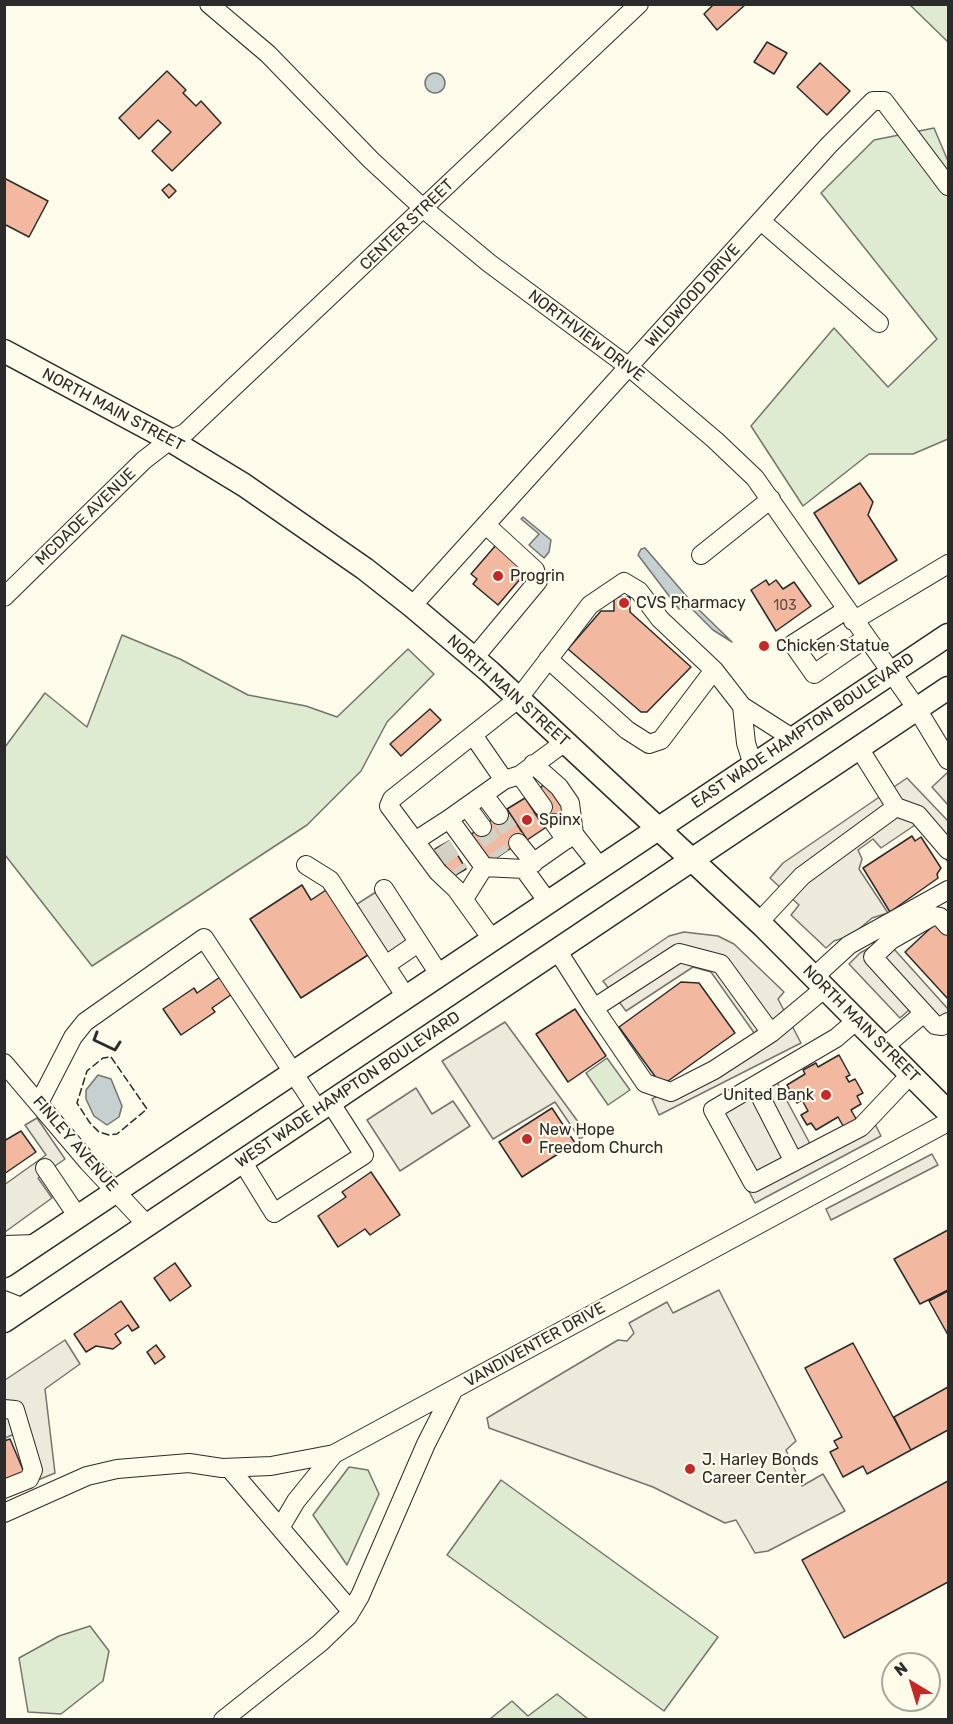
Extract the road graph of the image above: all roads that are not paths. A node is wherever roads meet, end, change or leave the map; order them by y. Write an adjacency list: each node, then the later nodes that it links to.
1 (209, 4): 4 (street, NORTHVIEW DRIVE)
2 (635, 6): 4 (street, CENTER STREET)
3 (948, 186): 5 (street, WILDWOOD DRIVE)
4 (424, 209): 8 (street, NORTHVIEW DRIVE); 9 (street, CENTER STREET)
5 (761, 221): 6 (street); 8 (street, WILDWOOD DRIVE)
6 (879, 323)
7 (4, 351): 9 (main road, NORTH MAIN STREET)
8 (629, 366): 10 (street, NORTHVIEW DRIVE); 11 (street, WILDWOOD DRIVE)
9 (170, 440): 14 (street, MCDADE AVENUE); 15 (main road, NORTH MAIN STREET)
10 (771, 499): 12 (street); 16 (street, NORTHVIEW DRIVE)
11 (486, 525): 15 (street, WILDWOOD DRIVE); 19 (street)
12 (700, 555)
13 (948, 564): 16 (street)
14 (8, 587)
15 (412, 606): 19 (main road, NORTH MAIN STREET)
16 (849, 615): 18 (street, NORTHVIEW DRIVE); 18 (street)
17 (948, 634): 22 (main road, EAST WADE HAMPTON BOULEVARD)
18 (866, 638): 22 (street, NORTHVIEW DRIVE)
19 (474, 658): 24 (main road, NORTH MAIN STREET)
20 (548, 659): 21 (street); 21 (street); 24 (street)
21 (714, 670): 25 (street)
22 (891, 673): 26 (street, NORTHVIEW DRIVE); 28 (main road, EAST WADE HAMPTON BOULEVARD)
23 (948, 688): 26 (main road)
24 (519, 699): 27 (street); 29 (main road, NORTH MAIN STREET)
25 (742, 706): 28 (street); 32 (street)
26 (917, 709): 30 (main road); 31 (street, NORTHVIEW DRIVE)
27 (473, 735): 33 (street); 44 (street)
28 (792, 738): 32 (main road, EAST WADE HAMPTON BOULEVARD)
29 (565, 742): 33 (street); 42 (main road, NORTH MAIN STREET)
30 (859, 748): 37 (street); 47 (main road)
31 (948, 760)
32 (753, 765): 42 (main road, EAST WADE HAMPTON BOULEVARD)
33 (519, 773): 34 (street); 36 (street); 43 (street)
34 (484, 795): 35 (street); 38 (street)
35 (467, 807): 39 (street); 41 (street)
36 (543, 807)
37 (896, 807): 46 (street); 56 (street)
38 (499, 815)
39 (449, 819): 44 (street); 50 (street)
40 (554, 823): 43 (street)
41 (482, 827)
42 (658, 828): 47 (main road, NORTH MAIN STREET); 51 (main road)
43 (570, 837): 48 (street); 51 (street)
44 (415, 841): 54 (street)
45 (518, 843): 48 (street)
46 (948, 850)
47 (692, 860): 56 (main road, NORTH MAIN STREET); 60 (main road, WEST WADE HAMPTON BOULEVARD)
48 (518, 864): 50 (street); 55 (street)
49 (306, 865): 61 (street)
50 (484, 867): 54 (street)
51 (600, 867): 55 (main road)
52 (384, 889): 59 (street)
53 (948, 890): 63 (street)
54 (464, 898): 58 (street)
55 (548, 902): 58 (main road)
56 (759, 922): 63 (main road, NORTH MAIN STREET)
57 (948, 926): 66 (street)
58 (492, 939): 62 (main road)
59 (418, 943): 61 (street); 62 (street)
60 (557, 950): 65 (street); 76 (main road, WEST WADE HAMPTON BOULEVARD)
61 (386, 965): 64 (street)
62 (440, 974): 64 (main road)
63 (820, 983): 67 (main road, NORTH MAIN STREET); 69 (street)
64 (406, 997): 72 (main road)
65 (594, 1008): 69 (street); 69 (street)
66 (924, 1013): 68 (street); 70 (street)
67 (857, 1020): 70 (main road, NORTH MAIN STREET); 74 (street)
68 (945, 1024)
69 (771, 1033)
70 (884, 1047): 73 (main road, NORTH MAIN STREET)
71 (4, 1063): 75 (street, FINLEY AVENUE)
72 (294, 1072): 75 (street); 76 (street); 82 (main road)
73 (911, 1074): 77 (main road, NORTH MAIN STREET); 80 (street)
74 (755, 1086): 80 (street); 80 (street)
75 (39, 1103): 82 (street, FINLEY AVENUE)
76 (324, 1106): 79 (main road, WEST WADE HAMPTON BOULEVARD); 79 (street)
77 (948, 1112)
78 (948, 1122): 90 (street, VANDIVENTER DRIVE)
79 (242, 1161): 84 (main road, WEST WADE HAMPTON BOULEVARD)
80 (794, 1162)
81 (45, 1168): 83 (street)
82 (116, 1192): 83 (main road); 84 (street, FINLEY AVENUE)
83 (78, 1217): 85 (main road)
84 (147, 1225): 88 (main road, WEST WADE HAMPTON BOULEVARD)
85 (37, 1244): 86 (street); 87 (main road)
86 (4, 1245)
87 (4, 1266)
88 (14, 1304): 89 (main road, WEST WADE HAMPTON BOULEVARD)
89 (4, 1321)
90 (454, 1389): 92 (street); 97 (street, VANDIVENTER DRIVE)
91 (4, 1409): 94 (street)
92 (334, 1454): 93 (street); 96 (street)
93 (229, 1468): 95 (street); 96 (street)
94 (4, 1489)
95 (4, 1513)
96 (280, 1528): 97 (street)
97 (351, 1611): 98 (street, VANDIVENTER DRIVE)
98 (224, 1719)

